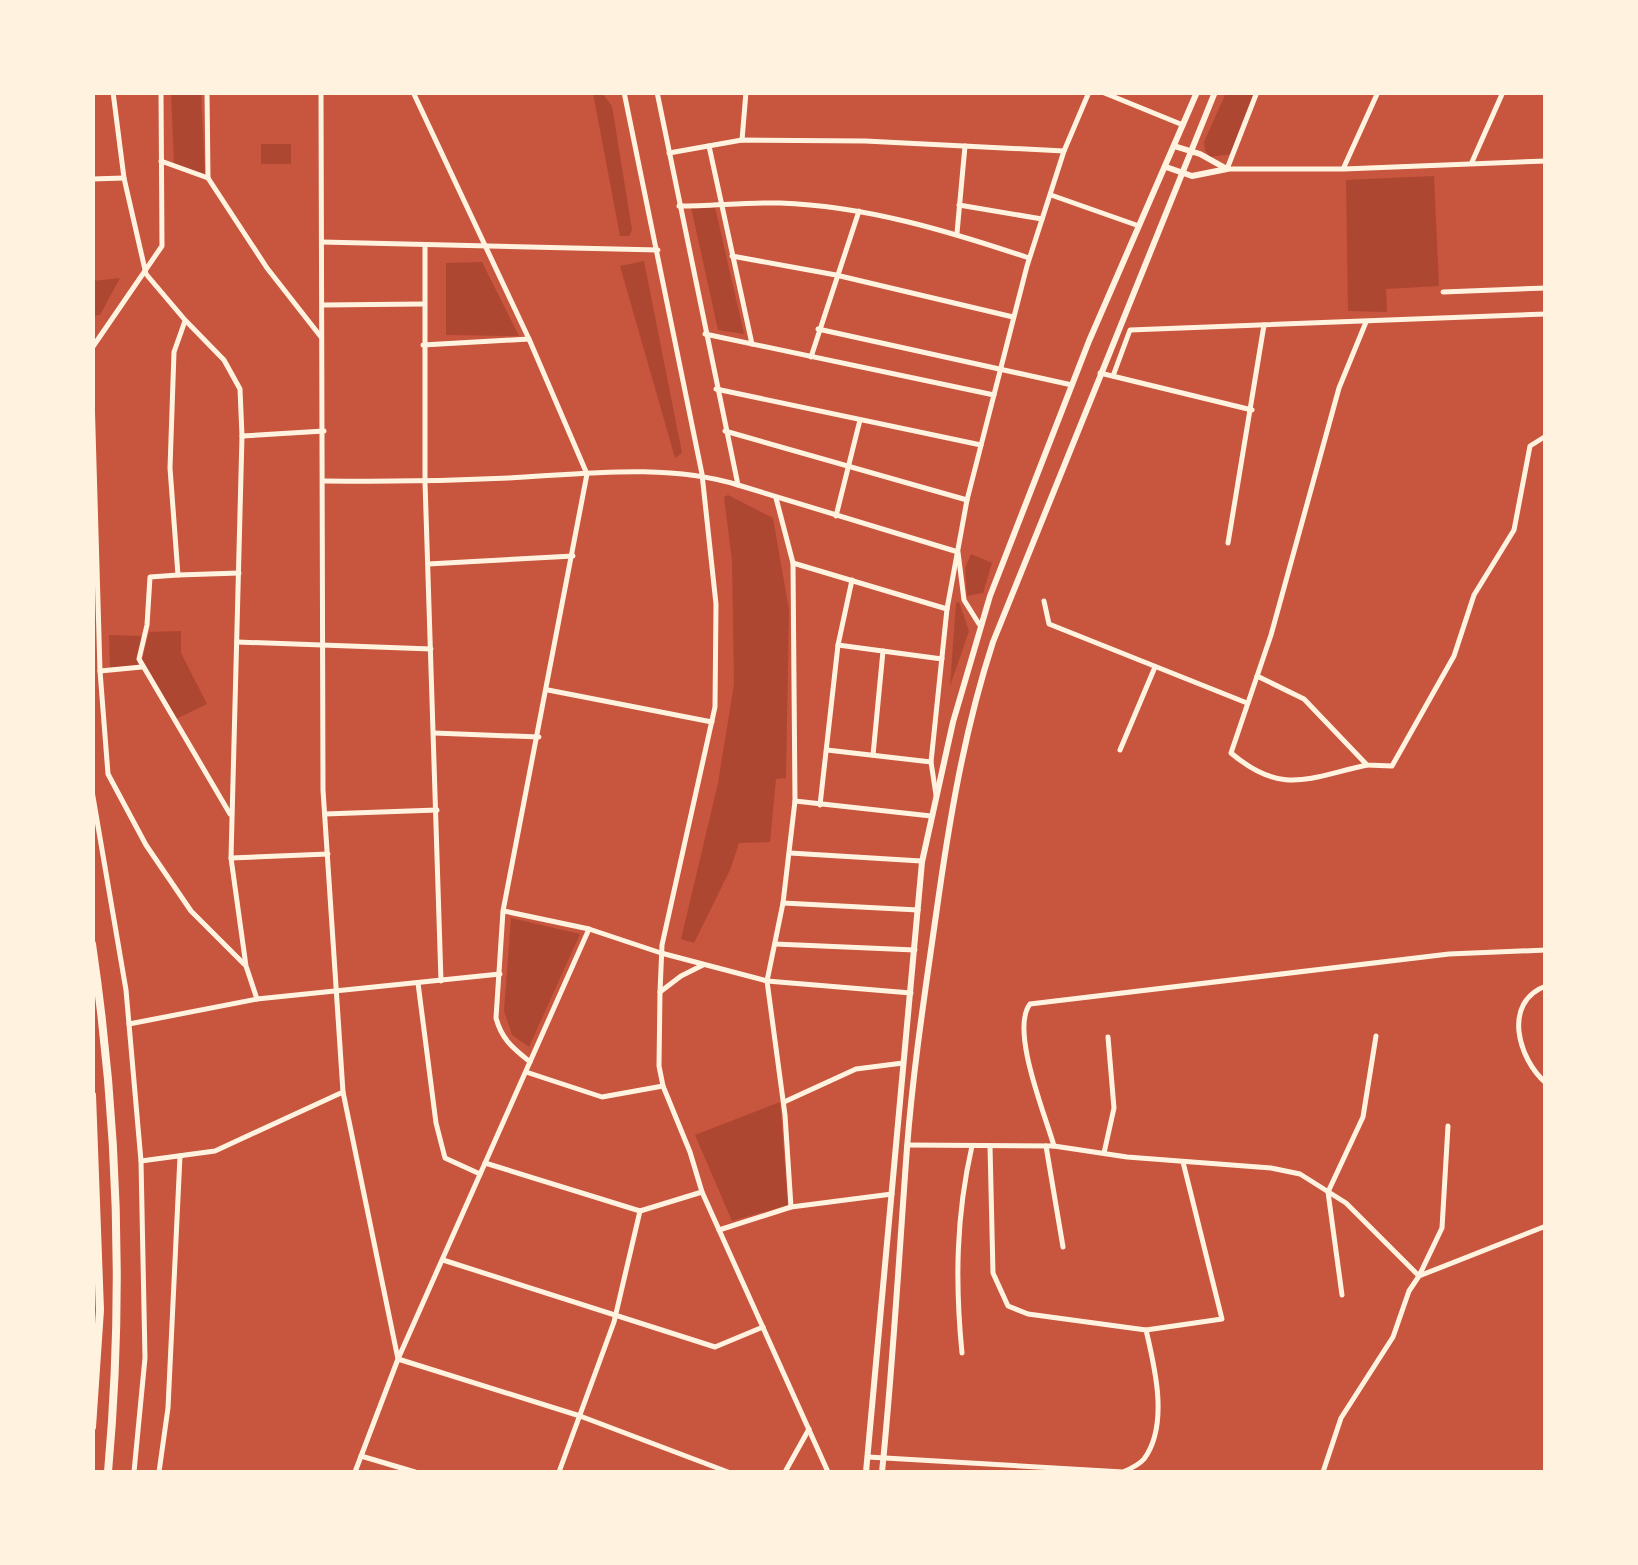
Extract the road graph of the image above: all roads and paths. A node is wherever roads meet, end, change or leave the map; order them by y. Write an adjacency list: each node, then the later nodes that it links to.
1 (113, 92): 31 (street)
2 (161, 92): 25 (street)
3 (207, 92): 32 (street)
4 (321, 92): 42 (street)
5 (414, 92): 44 (street)
6 (624, 92): 45 (street)
7 (656, 92): 23 (street)
8 (746, 92): 17 (street)
9 (1089, 92): 21 (street)
10 (1102, 92): 16 (street)
11 (1197, 92): 16 (main road)
12 (1215, 92): 22 (main road)
13 (1257, 92): 28 (street)
14 (1378, 92): 29 (street)
15 (1503, 92): 26 (street)
16 (1184, 125): 20 (main road)
17 (742, 140): 18 (street); 19 (street)
18 (709, 146): 23 (street); 37 (street)
19 (965, 146): 21 (street); 35 (street)
20 (1174, 146): 22 (main road); 27 (main road)
21 (1064, 151): 34 (street)
22 (1190, 151): 28 (main road); 30 (main road)
23 (669, 154): 36 (street)
24 (1545, 159): 26 (street)
25 (161, 161): 32 (street); 48 (street)
26 (1472, 162): 29 (street)
27 (1166, 167): 30 (main road); 40 (main road)
28 (1227, 169): 29 (street); 30 (main road)
29 (1344, 169)
30 (1182, 173): 68 (main road)
31 (124, 178): 33 (street); 48 (street)
32 (208, 178): 62 (street)
33 (92, 179)
34 (1051, 195): 39 (street); 40 (street)
35 (959, 205): 39 (street); 41 (street)
36 (678, 206): 37 (street); 60 (street)
37 (722, 206): 38 (street); 46 (street)
38 (859, 210): 41 (street); 49 (street)
39 (1042, 219): 47 (street)
40 (1139, 226): 70 (main road)
41 (956, 234): 47 (street)
42 (322, 242): 43 (street); 53 (street)
43 (425, 245): 44 (street); 52 (street)
44 (485, 246): 45 (street); 61 (street)
45 (658, 250): 83 (street)
46 (732, 256): 49 (street); 63 (street)
47 (1029, 258): 55 (street)
48 (146, 274): 56 (street); 65 (street)
49 (836, 275): 55 (street); 59 (street)
50 (1546, 288): 51 (street)
51 (1442, 292)
52 (423, 304): 53 (street); 64 (street)
53 (323, 305): 62 (street)
54 (1546, 314): 57 (street)
55 (1014, 318): 67 (street)
56 (185, 320): 78 (street); 96 (street)
57 (1366, 322): 58 (street); 110 (street)
58 (1264, 325): 69 (street); 74 (street)
59 (818, 330): 66 (street); 67 (street)
60 (705, 334): 63 (street); 71 (street)
61 (529, 339): 64 (street); 82 (street)
62 (323, 340): 76 (street)
63 (752, 344): 66 (street)
64 (423, 345): 85 (street)
65 (92, 348)
66 (811, 357): 73 (street)
67 (1002, 369): 70 (street); 73 (street)
68 (1100, 374): 69 (street); 165 (main road)
69 (1113, 376): 74 (street)
70 (1072, 384): 100 (main road)
71 (716, 390): 75 (street); 77 (street)
72 (92, 395): 109 (street)
73 (994, 395): 80 (street)
74 (1252, 410): 90 (street)
75 (860, 420): 80 (street); 81 (street)
76 (324, 431): 78 (street); 84 (street)
77 (725, 431): 81 (street); 86 (street)
78 (242, 436): 95 (street)
79 (1546, 436): 120 (street)
80 (981, 445): 88 (street)
81 (848, 466): 88 (street); 89 (street)
82 (588, 474): 83 (street); 85 (street); 92 (street)
83 (702, 474): 86 (street); 113 (street)
84 (324, 481): 85 (street); 102 (street)
85 (425, 482): 93 (street)
86 (738, 485): 87 (street)
87 (776, 498): 89 (street); 94 (street)
88 (967, 500): 91 (street)
89 (836, 516): 91 (street)
90 (1228, 543)
91 (958, 552): 99 (street); 100 (street)
92 (573, 556): 93 (street); 111 (street)
93 (428, 564): 104 (street)
94 (793, 564): 97 (street); 122 (street)
95 (239, 573): 96 (street); 101 (street)
96 (178, 575): 107 (street)
97 (852, 580): 99 (street); 103 (street)
98 (1044, 601): 108 (street)
99 (947, 608): 106 (street)
100 (980, 624): 123 (main road)
101 (238, 642): 102 (street); 127 (street)
102 (324, 645): 104 (street); 126 (street)
103 (838, 645): 105 (street); 116 (street)
104 (431, 648): 114 (street)
105 (884, 651): 106 (street); 118 (street)
106 (942, 659): 119 (street)
107 (142, 667): 109 (street); 127 (street)
108 (1156, 667): 112 (street); 117 (street)
109 (100, 670): 143 (street)
110 (1257, 676): 112 (street); 120 (street)
111 (548, 690): 113 (street); 115 (street)
112 (1248, 703): 120 (street)
113 (712, 722): 141 (street)
114 (434, 733): 115 (street); 125 (street)
115 (539, 737): 135 (street)
116 (827, 750): 118 (street); 124 (street)
117 (1120, 750)
118 (874, 756): 119 (street)
119 (931, 762): 123 (street)
120 (1367, 765)
121 (92, 790): 153 (street)
122 (795, 801): 124 (street); 129 (street)
123 (937, 803): 128 (main road)
124 (820, 804): 128 (street)
125 (437, 810): 126 (street); 145 (street)
126 (324, 814): 130 (street)
127 (231, 816): 131 (street)
128 (932, 816): 132 (main road)
129 (790, 853): 132 (street); 133 (street)
130 (328, 854): 131 (street); 149 (street)
131 (231, 858): 143 (street)
132 (922, 862): 134 (main road)
133 (783, 902): 134 (street); 138 (street)
134 (918, 910): 139 (main road)
135 (504, 911): 136 (street); 144 (street)
136 (589, 930): 141 (street); 156 (street)
137 (92, 944): 203 (highway)
138 (775, 944): 139 (street); 146 (street)
139 (915, 950): 151 (main road)
140 (1546, 950): 169 (street)
141 (661, 953): 142 (street); 150 (street)
142 (703, 965): 146 (street); 150 (street)
143 (246, 966): 152 (street)
144 (500, 974): 145 (street); 156 (street)
145 (441, 981): 147 (street)
146 (767, 981): 151 (street); 163 (street)
147 (418, 983): 149 (street); 176 (street)
148 (1546, 986): 159 (street)
149 (338, 992): 152 (street); 161 (street)
150 (660, 992): 160 (street)
151 (911, 992): 157 (main road)
152 (258, 1000): 153 (street)
153 (129, 1024): 172 (street)
154 (1376, 1036): 178 (street)
155 (1108, 1037): 170 (street)
156 (530, 1062): 158 (street)
157 (903, 1063): 163 (street); 179 (main road)
158 (526, 1072): 160 (street); 174 (street)
159 (1546, 1083)
160 (663, 1086): 177 (street)
161 (343, 1092): 171 (street); 194 (street)
162 (92, 1095): 175 (highway)
163 (783, 1103): 181 (street)
164 (1448, 1126): 187 (street)
165 (907, 1145): 166 (street); 200 (main road)
166 (972, 1146): 167 (street); 192 (street)
167 (990, 1146): 168 (street); 191 (street)
168 (1046, 1146): 169 (street); 185 (street)
169 (1054, 1146): 170 (street)
170 (1104, 1154): 173 (street)
171 (180, 1156): 172 (street); 205 (street)
172 (141, 1161): 204 (street)
173 (1183, 1162): 178 (street); 191 (street)
174 (485, 1163): 176 (street); 182 (street)
175 (97, 1168): 180 (street); 193 (highway)
176 (480, 1174): 186 (street)
177 (702, 1192): 182 (street); 184 (street)
178 (1328, 1192): 187 (street); 188 (street)
179 (892, 1194): 181 (street); 199 (main road)
180 (92, 1201)
181 (792, 1207): 184 (street)
182 (640, 1211): 189 (street)
183 (1546, 1226): 187 (street)
184 (719, 1230): 190 (street)
185 (1062, 1247)
186 (442, 1260): 189 (street); 194 (street)
187 (1419, 1276): 215 (street)
188 (1342, 1295)
189 (616, 1314): 190 (street); 195 (street)
190 (763, 1327): 197 (street)
191 (1146, 1330): 202 (street)
192 (962, 1353)
193 (95, 1359): 196 (highway)
194 (398, 1359): 195 (street); 198 (street)
195 (580, 1416): 208 (street); 209 (street)
196 (92, 1427)
197 (809, 1430): 210 (street); 211 (street)
198 (361, 1456): 206 (street); 207 (street)
199 (868, 1457): 200 (street); 212 (main road)
200 (883, 1458): 201 (street); 213 (main road)
201 (968, 1463): 202 (street); 214 (street)
202 (1061, 1470)
203 (108, 1472)
204 (134, 1472)
205 (159, 1472)
206 (355, 1472)
207 (415, 1472)
208 (560, 1472)
209 (728, 1472)
210 (785, 1472)
211 (828, 1472)
212 (866, 1472)
213 (882, 1472)
214 (968, 1472)
215 (1323, 1472)

